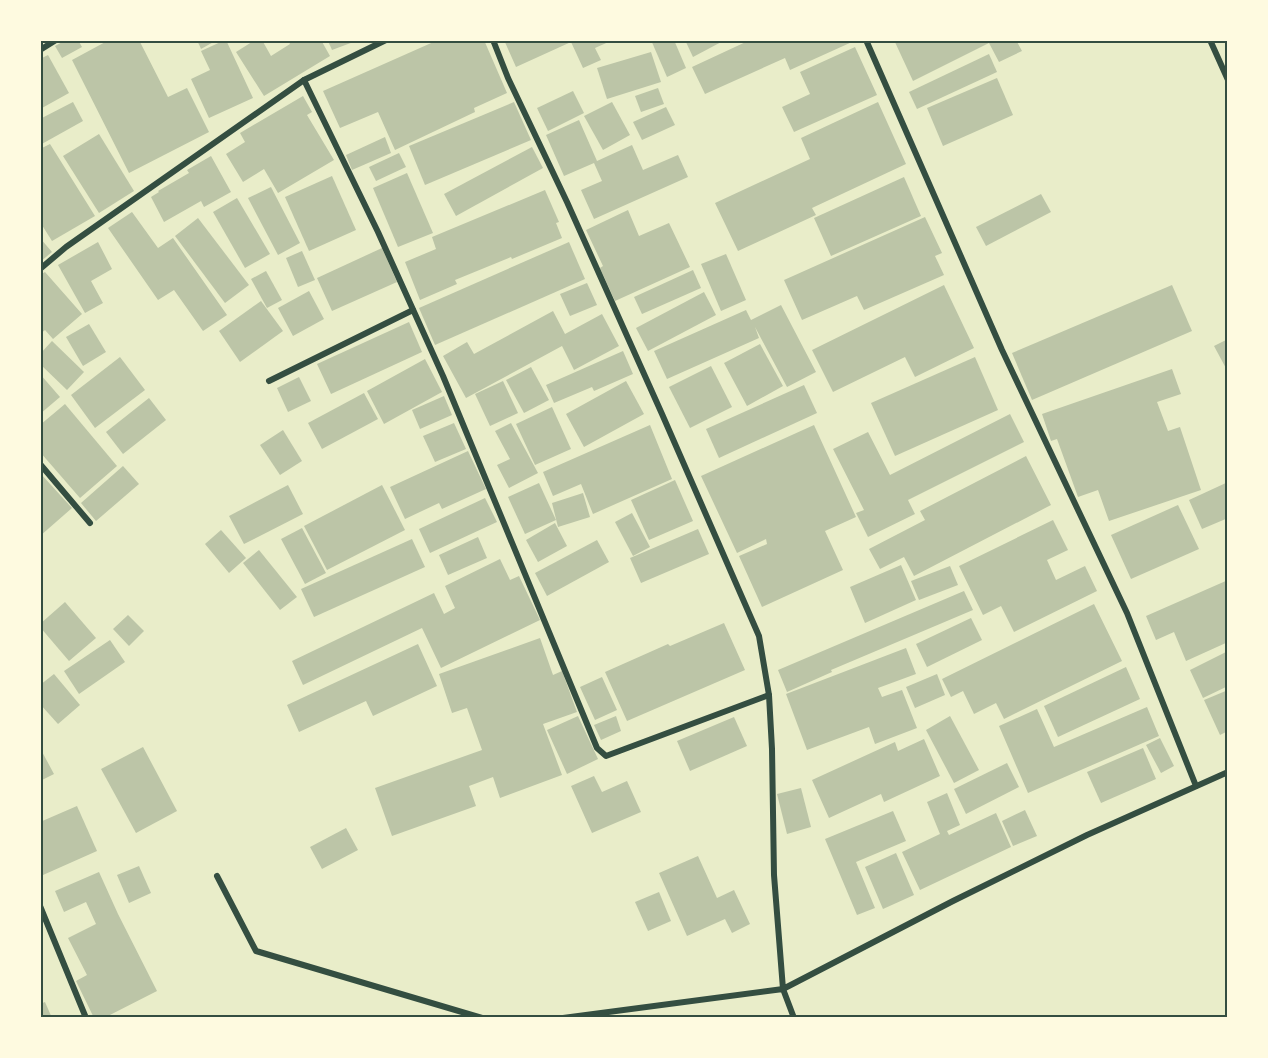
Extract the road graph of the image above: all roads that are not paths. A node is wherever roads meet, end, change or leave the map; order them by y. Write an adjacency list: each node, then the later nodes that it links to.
1 (56, 40): 6 (street)
2 (386, 40): 7 (street)
3 (493, 40): 14 (street)
4 (866, 40): 16 (street)
5 (1210, 40): 8 (street)
6 (40, 50)
7 (304, 80): 9 (street); 10 (street)
8 (1227, 80)
9 (40, 269)
10 (413, 310): 11 (street); 14 (street)
11 (269, 381)
12 (40, 464): 13 (street)
13 (90, 523)
14 (769, 695): 19 (street)
15 (1227, 772): 16 (street)
16 (1196, 786): 19 (street)
17 (218, 876): 21 (street)
18 (40, 906): 20 (street)
19 (783, 989): 22 (street); 23 (street)
20 (86, 1017)
21 (482, 1017)
22 (563, 1017)
23 (794, 1017)

